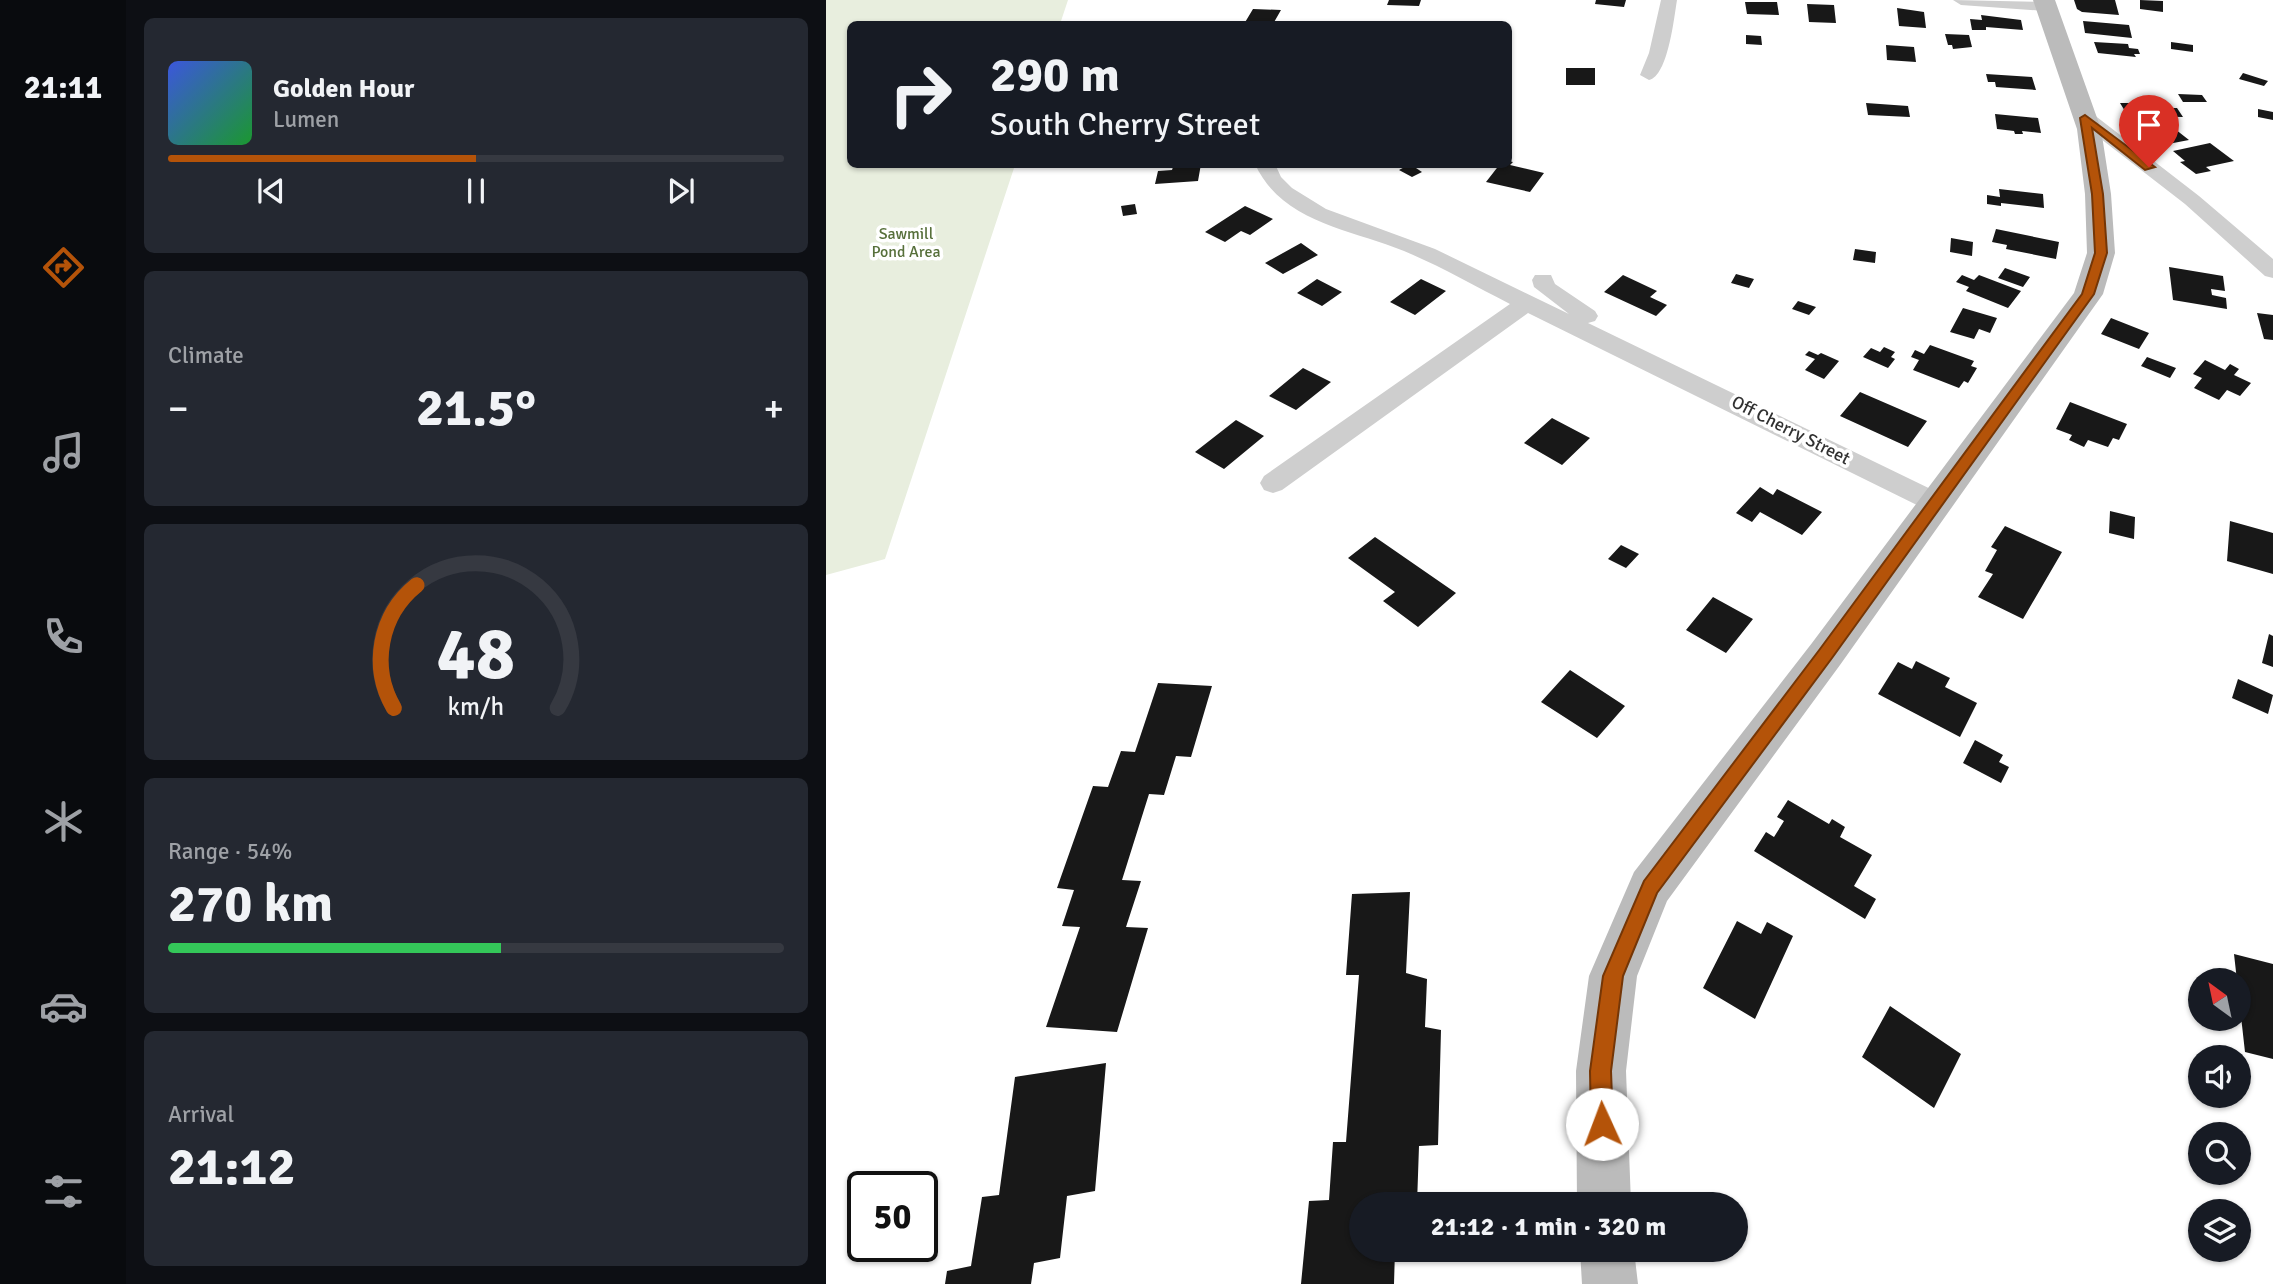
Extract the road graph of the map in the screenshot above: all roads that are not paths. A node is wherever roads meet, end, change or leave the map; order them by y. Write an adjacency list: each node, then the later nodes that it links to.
1 (1669, 0): 4 (street)
2 (1961, 0): 3 (street)
3 (2045, 3): 5 (main road)
4 (1649, 75)
5 (2085, 118): 7 (street); 12 (main road)
6 (1267, 168): 9 (street, Off Cherry Street)
7 (2273, 271)
8 (1543, 280): 10 (street, Off Cherry Street)
9 (1527, 303): 10 (street, Off Cherry Street); 11 (street)
10 (1647, 358): 12 (street, Off Cherry Street)
11 (1273, 483)
12 (1934, 502): 13 (main road)
13 (1604, 1192)
14 (1608, 1262): 15 (main road)
15 (1611, 1284)

